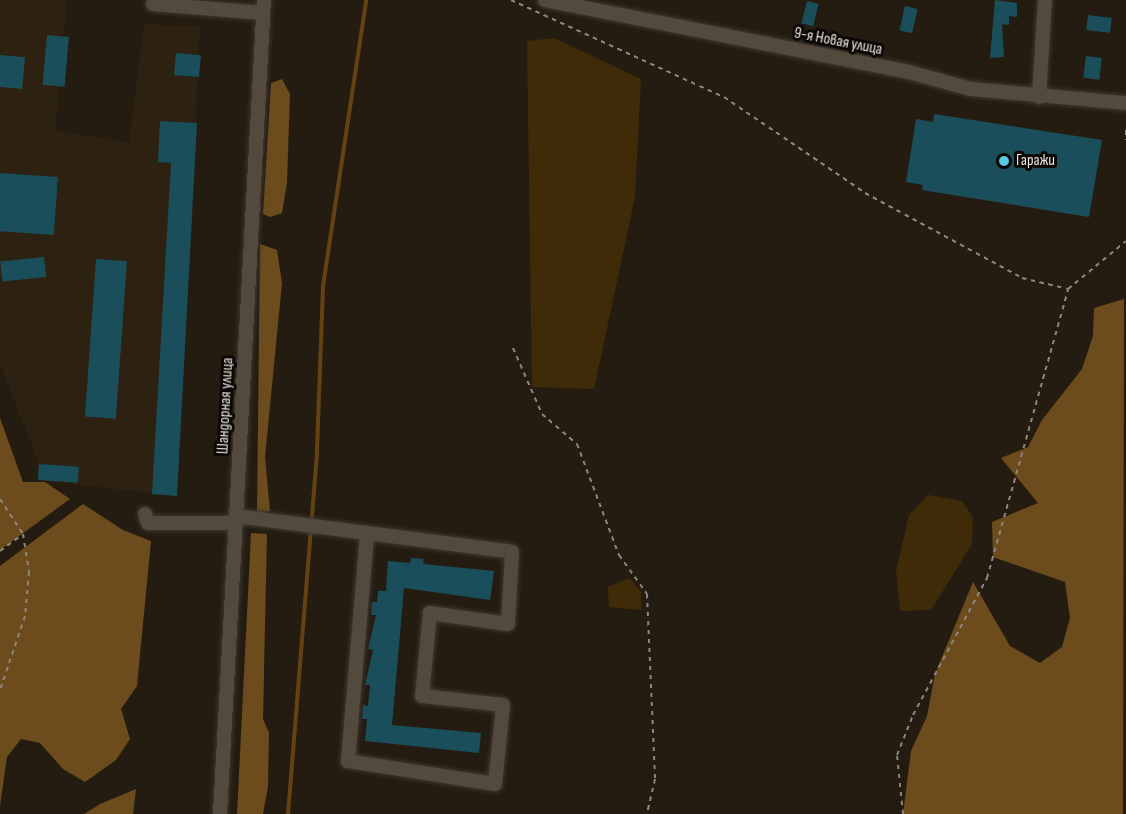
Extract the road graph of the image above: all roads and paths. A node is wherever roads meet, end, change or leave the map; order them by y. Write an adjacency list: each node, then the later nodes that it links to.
1 (511, 0): 11 (path)
2 (545, 0): 6 (street, 9-я Новая улица)
3 (1046, 0): 6 (street)
4 (153, 4): 5 (street)
5 (263, 6): 15 (street, Шандорная улица)
6 (1039, 97): 7 (street, 9-я Новая улица)
7 (1126, 103)
8 (1126, 130): 9 (path)
9 (1126, 140)
10 (1126, 241): 11 (path)
11 (1068, 289): 22 (path)
12 (513, 348): 21 (path)
13 (0, 499): 17 (path)
14 (146, 514): 15 (street)
15 (236, 520): 16 (street); 20 (street, Шандорная улица)
16 (367, 533): 16 (street)
17 (23, 534): 18 (path); 19 (path)
18 (0, 551)
19 (0, 690)
20 (220, 814)
21 (647, 814)
22 (903, 814)

